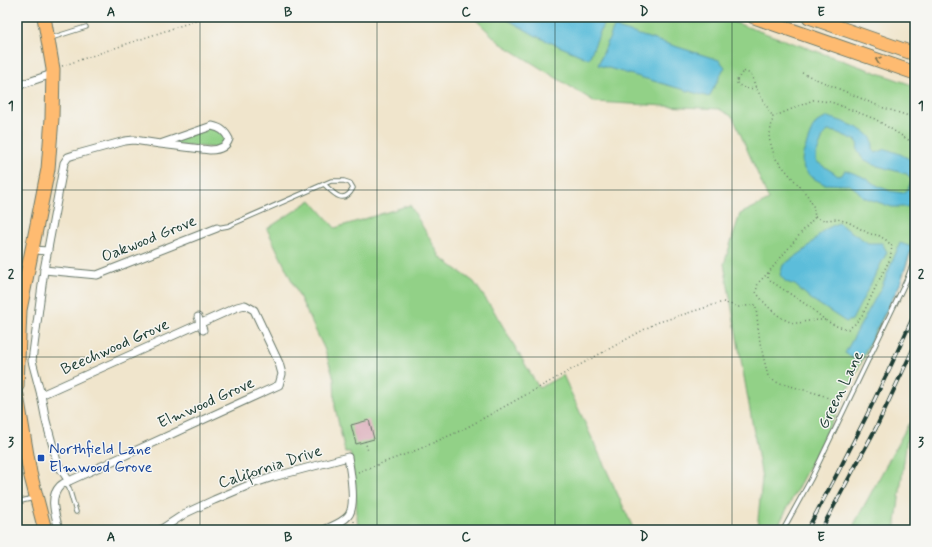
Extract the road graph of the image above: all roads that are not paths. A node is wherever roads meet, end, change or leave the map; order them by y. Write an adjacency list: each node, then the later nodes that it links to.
1 (44, 17): 5 (highway)
2 (754, 17): 8 (highway, one-way to 2)
3 (809, 17): 6 (highway)
4 (86, 27): 5 (lane)
5 (48, 39): 7 (highway)
6 (915, 54)
7 (53, 72): 9 (street); 13 (highway)
8 (915, 73)
9 (17, 86)
10 (160, 144): 10 (street); 14 (street)
11 (324, 184): 11 (lane); 12 (lane)
12 (217, 228): 16 (street, Oakwood Grove)
13 (33, 250): 14 (street); 18 (highway)
14 (48, 251): 16 (street)
15 (915, 258): 29 (lane, Green Lane)
16 (44, 270): 20 (street)
17 (282, 374): 20 (street, Beechwood Grove); 21 (street, Elmwood Grove)
18 (17, 386)
19 (17, 395): 22 (highway)
20 (41, 395): 21 (street)
21 (67, 482): 24 (lane); 26 (street)
22 (36, 498): 23 (lane); 25 (highway)
23 (17, 502)
24 (76, 512)
25 (45, 530)
26 (59, 530)
27 (160, 530): 28 (street, California Drive)
28 (324, 530)
29 (783, 530)

